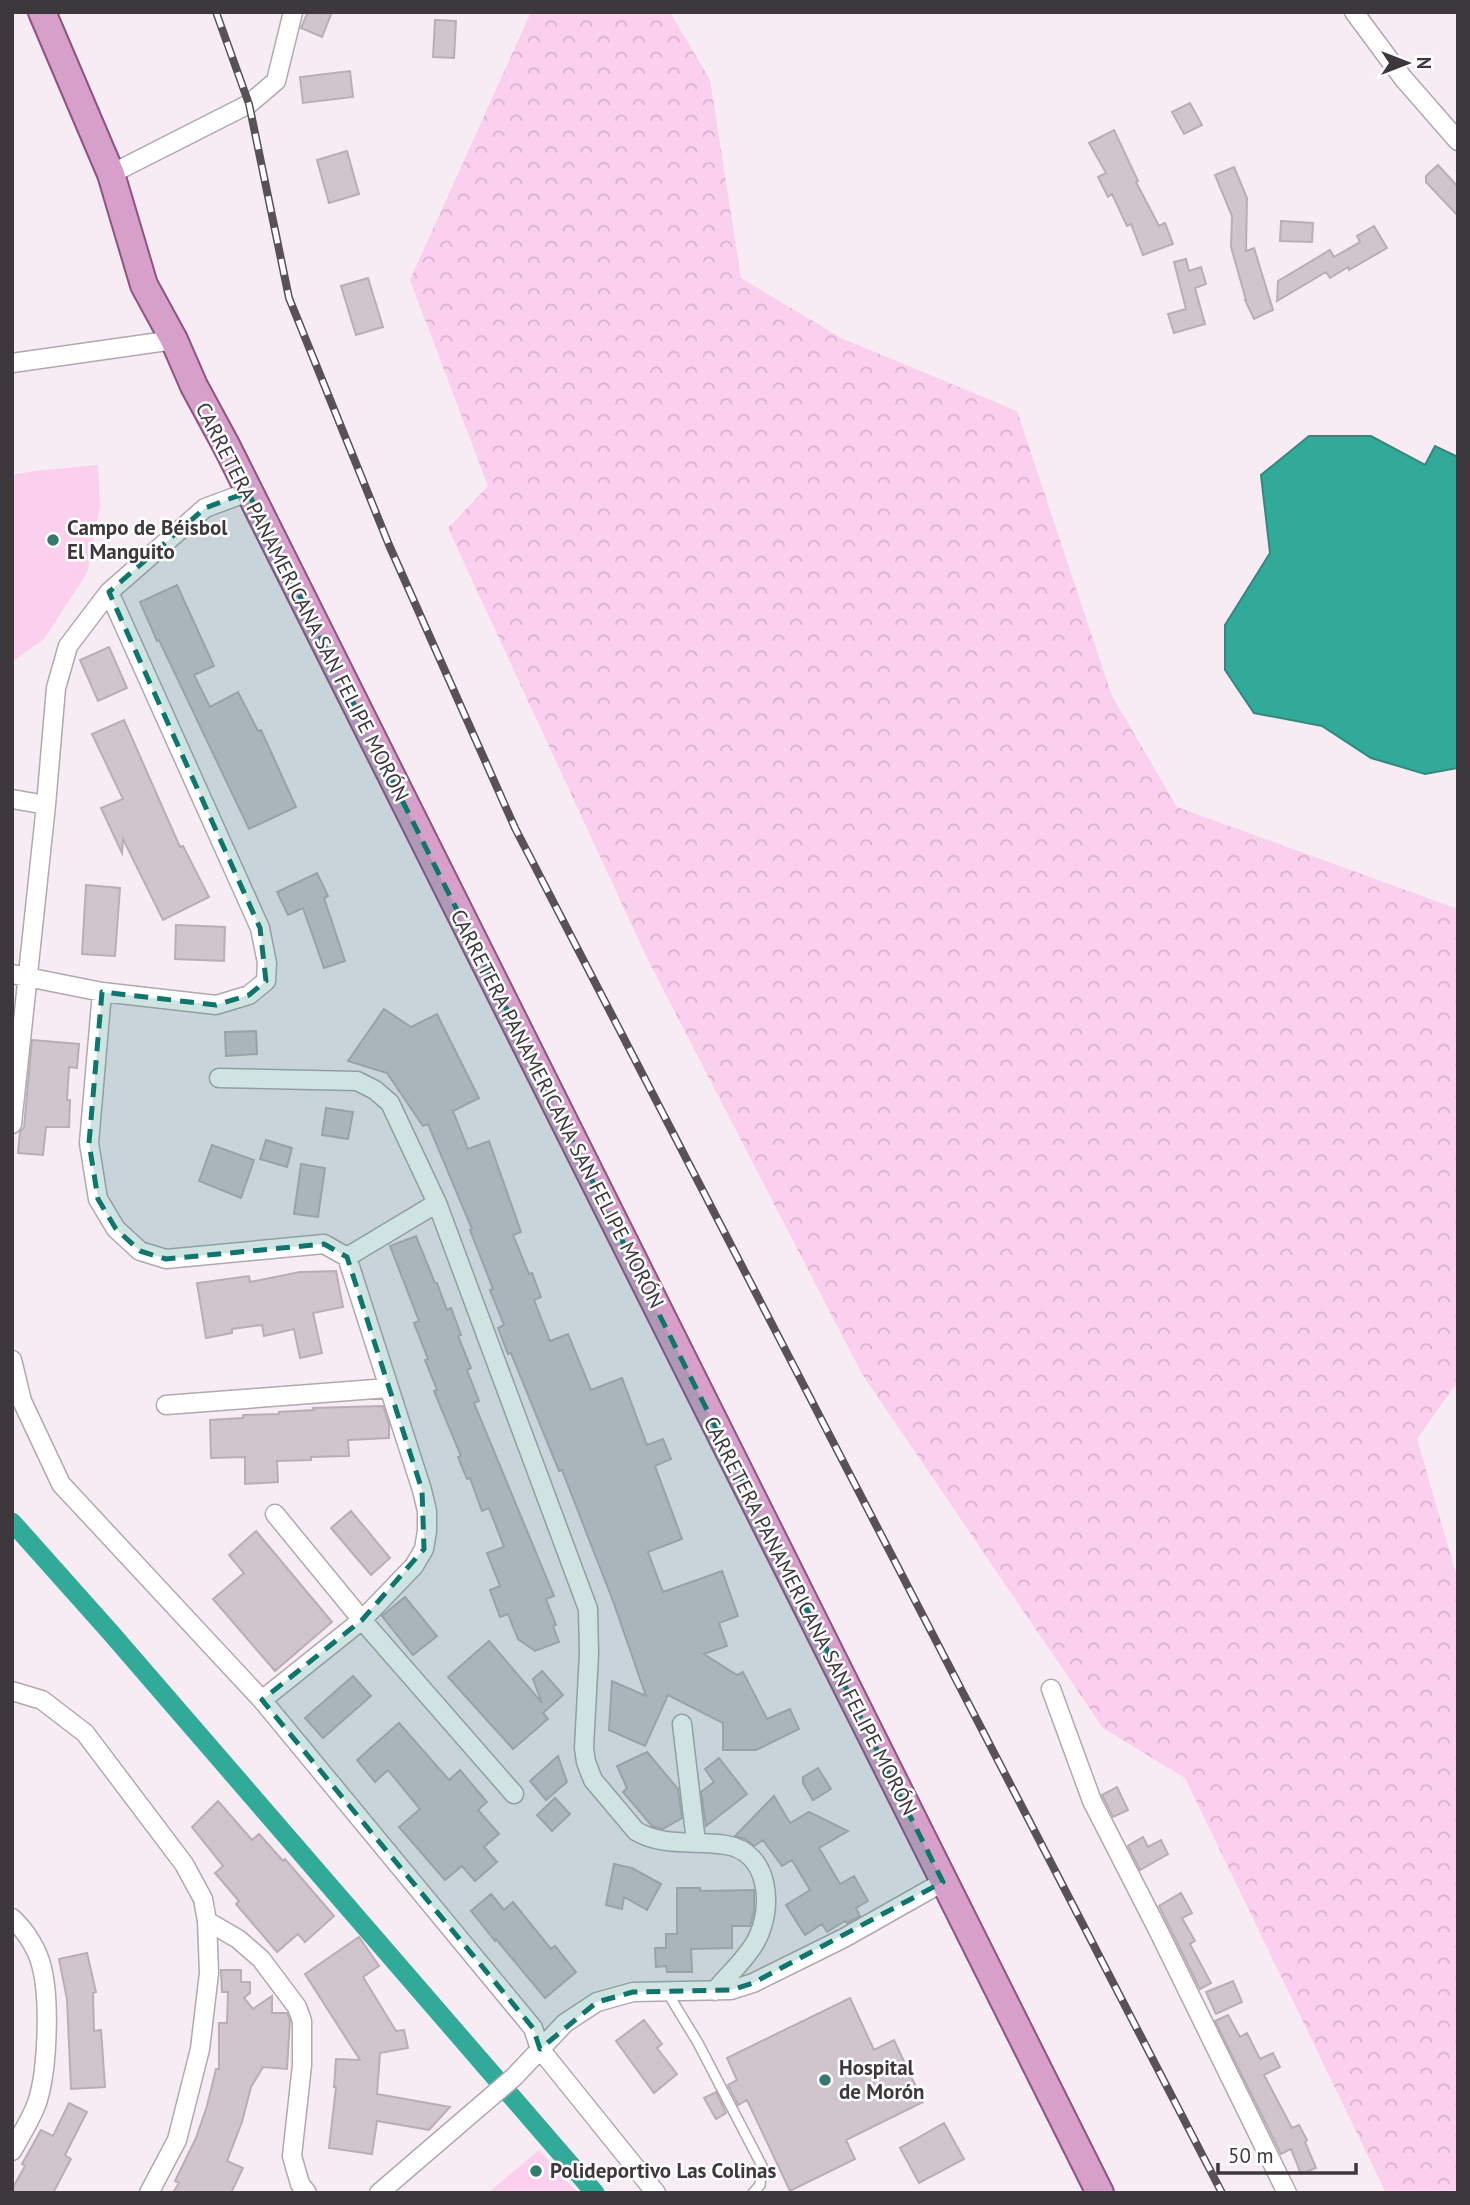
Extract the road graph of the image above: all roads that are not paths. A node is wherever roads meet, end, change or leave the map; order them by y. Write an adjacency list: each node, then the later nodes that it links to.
1 (42, 12): 5 (main road, CARRETERA PANAMERICANA SAN FELIPE MORÓN)
2 (293, 12): 5 (street)
3 (1354, 12): 4 (street)
4 (1458, 141)
5 (111, 174): 6 (main road, CARRETERA PANAMERICANA SAN FELIPE MORÓN)
6 (174, 340): 7 (street); 8 (main road, CARRETERA PANAMERICANA SAN FELIPE MORÓN)
7 (12, 363)
8 (248, 492): 9 (street); 29 (main road, CARRETERA PANAMERICANA SAN FELIPE MORÓN)
9 (108, 592): 11 (street); 13 (street)
10 (12, 799): 11 (street)
11 (46, 805): 12 (street)
12 (19, 976): 13 (street); 15 (street)
13 (102, 992): 17 (street)
14 (219, 1078): 16 (street)
15 (12, 1124)
16 (437, 1203): 17 (street); 28 (street)
17 (348, 1257): 19 (street)
18 (12, 1360): 25 (street)
19 (388, 1388): 20 (street); 22 (street)
20 (166, 1405)
21 (275, 1514): 22 (street)
22 (362, 1620): 25 (street); 27 (street)
23 (1051, 1689): 42 (street)
24 (12, 1691): 31 (street)
25 (262, 1700): 34 (street)
26 (682, 1724): 28 (street)
27 (514, 1794)
28 (696, 1842): 32 (street)
29 (943, 1882): 32 (street); 41 (main road, CARRETERA PANAMERICANA SAN FELIPE MORÓN)
30 (12, 1918): 35 (street)
31 (207, 1921): 36 (street); 37 (street)
32 (715, 1991): 33 (street)
33 (667, 1992): 34 (street); 40 (lane)
34 (540, 2049): 38 (street); 39 (street)
35 (12, 2151)
36 (149, 2193)
37 (307, 2193)
38 (379, 2193)
39 (656, 2193)
40 (753, 2193)
41 (1100, 2193)
42 (1287, 2193)

